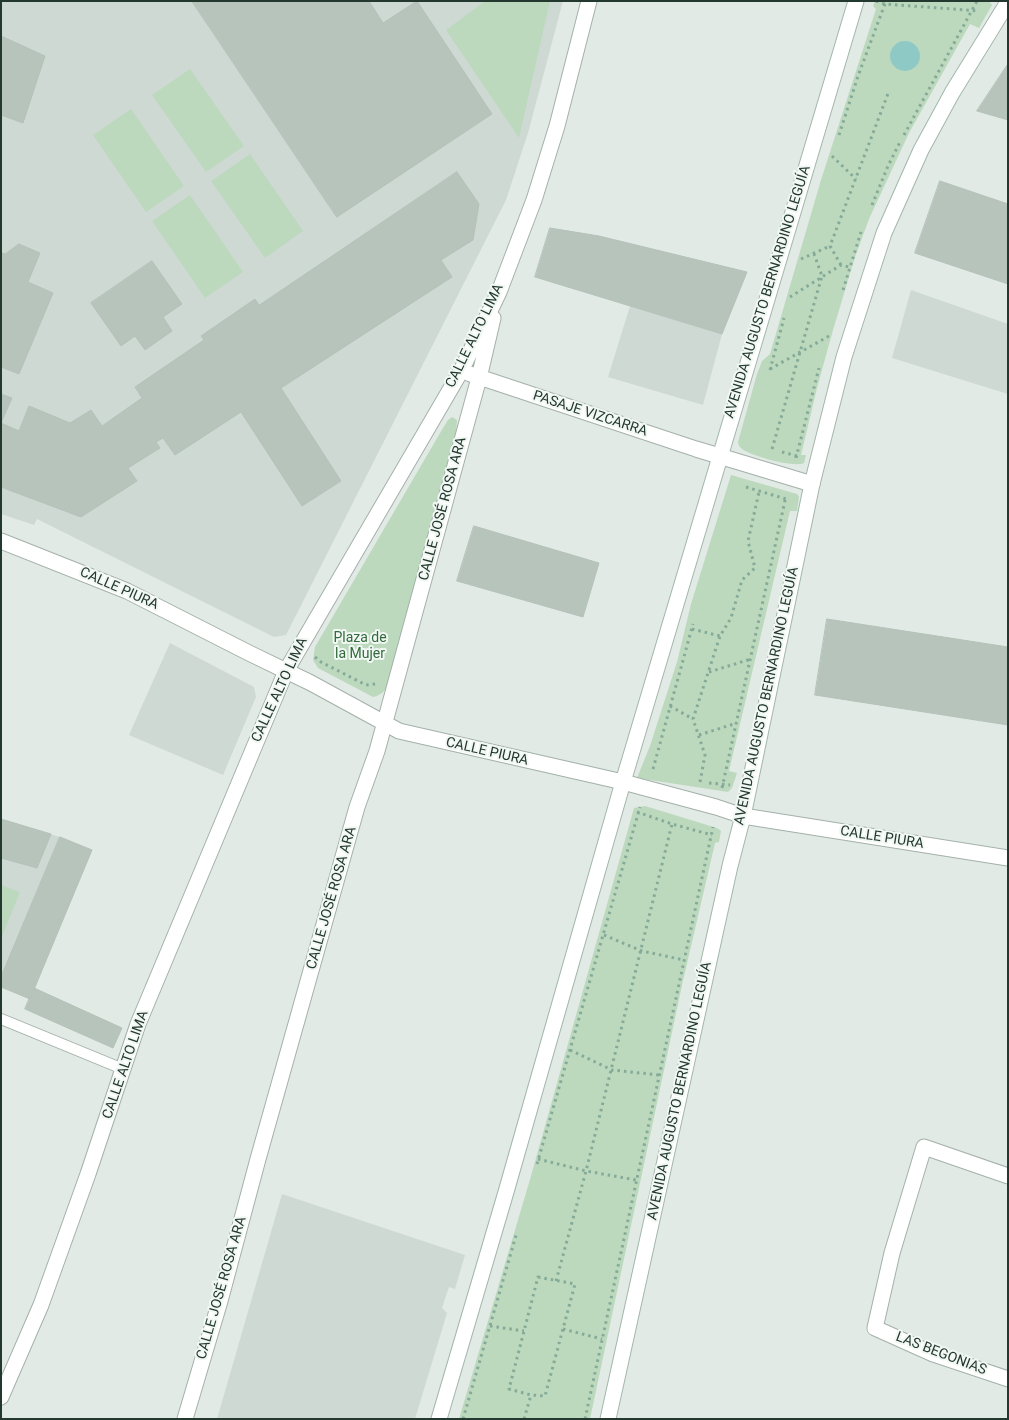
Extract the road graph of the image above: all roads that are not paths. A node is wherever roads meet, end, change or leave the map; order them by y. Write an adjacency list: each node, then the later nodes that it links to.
1 (589, 1): 4 (street, CALLE ALTO LIMA)
2 (856, 1): 7 (street, AVENIDA AUGUSTO BERNARDINO LEGUÍA)
3 (1008, 2): 8 (street, AVENIDA AUGUSTO BERNARDINO LEGUÍA)
4 (499, 292): 5 (street, CALLE ALTO LIMA); 6 (street, CALLE JOSÉ ROSA ARA)
5 (461, 371): 6 (street, PASAJE VIZCARRA); 10 (street, CALLE ALTO LIMA)
6 (479, 378): 7 (street, PASAJE VIZCARRA); 11 (street, CALLE JOSÉ ROSA ARA)
7 (719, 456): 8 (street, PASAJE VIZCARRA); 12 (street, AVENIDA AUGUSTO BERNARDINO LEGUÍA)
8 (812, 484): 13 (street, AVENIDA AUGUSTO BERNARDINO LEGUÍA)
9 (1, 541): 10 (street, CALLE PIURA)
10 (286, 671): 11 (street, CALLE PIURA); 16 (street, CALLE ALTO LIMA)
11 (384, 724): 12 (street, CALLE PIURA); 20 (street, CALLE JOSÉ ROSA ARA)
12 (623, 782): 13 (street, CALLE PIURA); 21 (street, AVENIDA AUGUSTO BERNARDINO LEGUÍA)
13 (743, 816): 14 (street, CALLE PIURA); 22 (street, AVENIDA AUGUSTO BERNARDINO LEGUÍA)
14 (1008, 858)
15 (1, 1019): 16 (lane)
16 (123, 1068): 19 (street, CALLE ALTO LIMA)
17 (1008, 1176): 18 (street, LAS BEGONIAS)
18 (1008, 1379)
19 (1, 1397)
20 (185, 1419)
21 (439, 1419)
22 (608, 1419)

